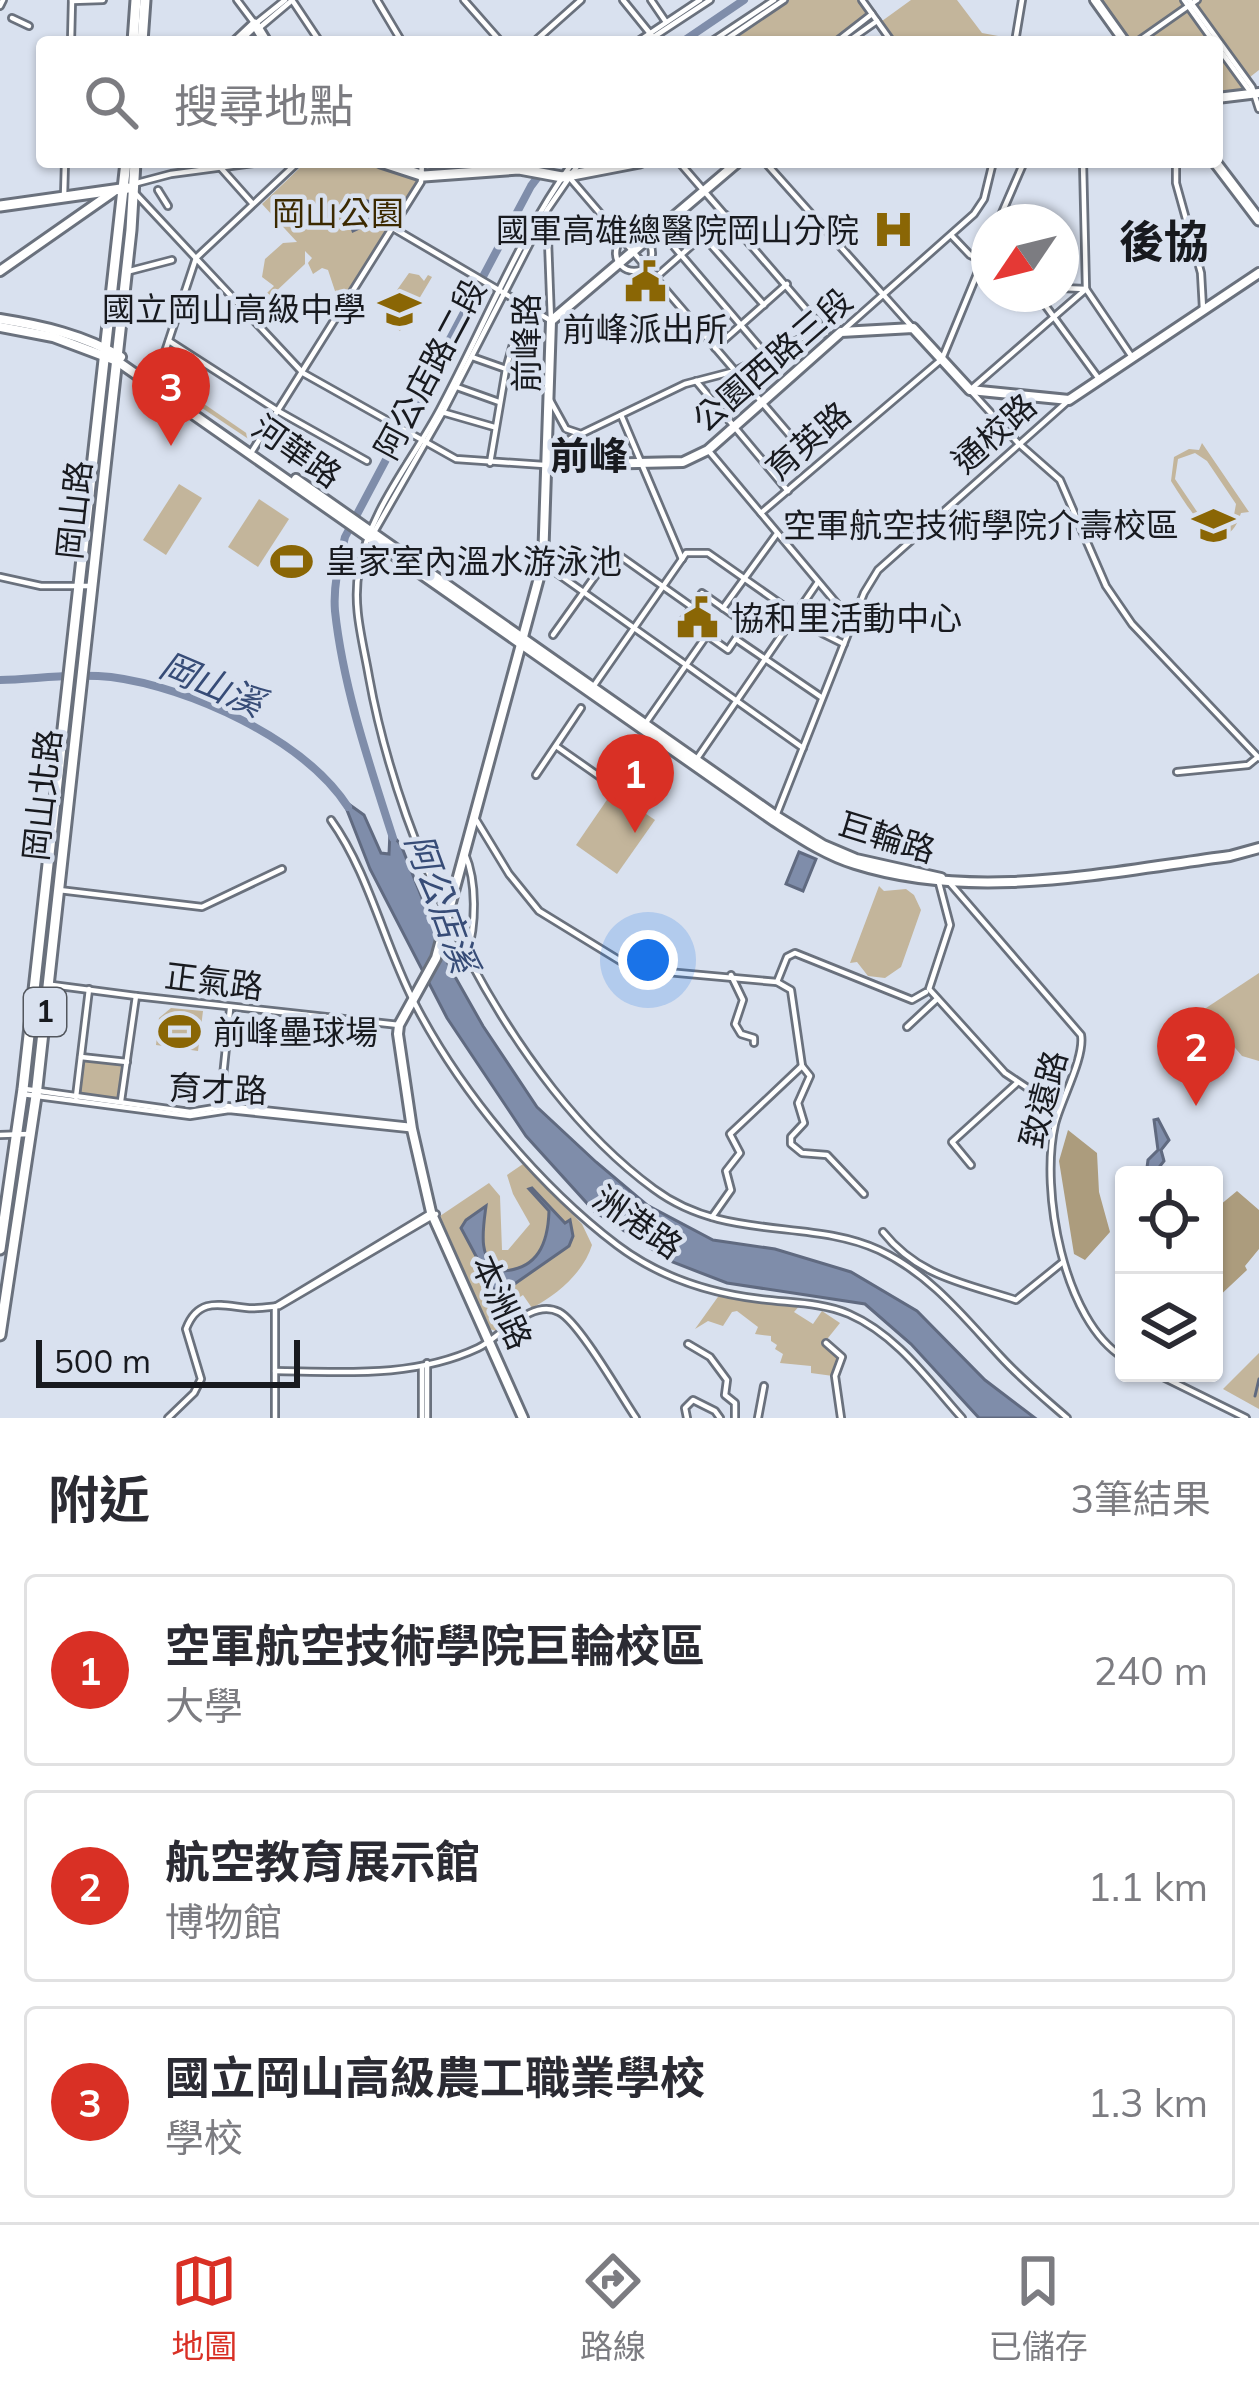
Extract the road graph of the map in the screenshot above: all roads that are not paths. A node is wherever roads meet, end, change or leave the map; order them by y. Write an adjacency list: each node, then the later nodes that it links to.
1 (140, 0): 30 (main road)
2 (237, 0): 27 (street)
3 (290, 0): 27 (street); 33 (street)
4 (377, 0): 34 (street)
5 (464, 0): 35 (street)
6 (581, 0): 36 (street)
7 (622, 0): 37 (street)
8 (650, 0): 25 (street)
9 (678, 0): 20 (street)
10 (700, 0): 20 (street)
11 (710, 0): 20 (street)
12 (774, 0): 21 (street)
13 (784, 0): 21 (street)
14 (862, 0): 22 (street)
15 (1022, 0): 45 (street)
16 (1095, 0): 46 (street)
17 (72, 1): 18 (street); 29 (street)
18 (103, 2)
19 (1190, 2): 47 (street); 48 (street); 49 (street)
20 (687, 12): 25 (street); 39 (street)
21 (760, 13): 28 (street)
22 (872, 14): 24 (street); 42 (street)
23 (12, 18): 26 (street)
24 (878, 21): 43 (street); 44 (street)
25 (666, 22): 38 (street)
26 (29, 26)
27 (256, 27): 31 (main road); 32 (main road)
28 (729, 33): 40 (street); 41 (street)
29 (70, 36)
30 (137, 36)
31 (246, 36)
32 (262, 36)
33 (316, 36)
34 (398, 36)
35 (496, 36)
36 (542, 36)
37 (650, 36)
38 (654, 36)
39 (656, 36)
40 (723, 36)
41 (727, 36)
42 (844, 36)
43 (857, 36)
44 (888, 36)
45 (1016, 36)
46 (1121, 36)
47 (1145, 36)
48 (1211, 36)
49 (1215, 36)
50 (1223, 47): 52 (street)
51 (1223, 53): 52 (street)
52 (1256, 94): 53 (street); 54 (street)
53 (1223, 97)
54 (1259, 109)
55 (65, 168): 75 (street)
56 (214, 168): 70 (street)
57 (221, 168): 77 (street)
58 (291, 168): 77 (street)
59 (399, 168): 72 (main road)
60 (423, 168): 72 (street)
61 (595, 168): 71 (main road)
62 (684, 168): 74 (street)
63 (731, 168): 74 (street)
64 (770, 168): 107 (street)
65 (992, 168): 86 (street, 公園西路三段)
66 (1021, 168): 78 (street)
67 (1083, 168): 105 (street)
68 (1176, 168): 110 (street)
69 (1220, 168): 83 (main road)
70 (130, 173): 75 (main road); 94 (street); 98 (street); 99 (main road, 岡山路 / 1); 121 (main road, 岡山路 / 1)
71 (542, 175): 72 (main road); 76 (street, 阿公店路二段); 76 (street, 前峰路); 81 (street, 阿公店路二段); 88 (street)
72 (424, 176): 84 (street)
73 (158, 190): 80 (street)
74 (704, 191): 82 (street); 85 (street)
75 (64, 196): 79 (main road)
76 (547, 200): 81 (street, 前峰路); 90 (street, 阿公店路二段)
77 (252, 203): 94 (street)
78 (1006, 204)
79 (0, 206)
80 (168, 206)
81 (547, 210): 90 (street, 阿公店路二段); 113 (street, 前峰路)
82 (726, 215): 87 (street); 102 (street)
83 (1259, 220)
84 (393, 228): 106 (street); 129 (street)
85 (659, 229): 89 (street); 92 (street)
86 (951, 235): 93 (street); 107 (street, 公園西路三段)
87 (703, 236): 92 (street); 109 (street)
88 (622, 239): 89 (street); 91 (street); 96 (street)
89 (646, 240): 91 (street); 97 (street)
90 (522, 252): 106 (street, 阿公店路二段)
91 (633, 252): 96 (street); 97 (street)
92 (681, 255): 101 (street); 115 (street)
93 (971, 256)
94 (196, 258): 119 (street); 129 (street)
95 (172, 260): 99 (street)
96 (619, 264): 97 (street); 113 (street)
97 (646, 267): 101 (street)
98 (0, 271)
99 (126, 272): 125 (main road, 岡山路 / 1)
100 (1259, 272): 110 (street, 通校路)
101 (655, 278): 120 (street)
102 (787, 284): 109 (street); 118 (street)
103 (971, 288): 126 (street)
104 (1079, 289): 105 (street)
105 (1086, 289): 112 (street); 124 (street)
106 (502, 293): 108 (street); 122 (street, 阿公店路二段)
107 (883, 294): 116 (street); 117 (street, 公園西路三段)
108 (524, 305): 113 (street); 127 (street)
109 (764, 305): 115 (street)
110 (1203, 309): 124 (street, 通校路)
111 (1053, 312): 112 (street)
112 (1056, 315): 130 (street); 134 (street)
113 (551, 321): 135 (street, 前峰路)
114 (0, 324): 121 (street, 河華路)
115 (741, 325): 120 (street); 123 (street)
116 (914, 328): 117 (street); 126 (street)
117 (841, 332): 118 (street, 公園西路三段)
118 (829, 337): 123 (street); 138 (street, 公園西路三段)
119 (169, 340): 132 (street); 139 (street)
120 (715, 348): 128 (street)
121 (105, 352): 125 (street, 河華路); 163 (main road, 岡山路 / 1)
122 (469, 356): 127 (street); 133 (street, 阿公店路二段)
123 (768, 357): 128 (street)
124 (1132, 357): 130 (street, 通校路)
125 (117, 358): 132 (street, 河華路); 164 (main road, 岡山路 / 1)
126 (942, 359): 134 (street); 154 (street, 育英路)
127 (506, 369): 137 (street)
128 (735, 371): 131 (street); 138 (street)
129 (303, 373): 139 (street); 145 (street)
130 (1099, 379): 136 (street, 通校路)
131 (696, 381): 141 (street); 142 (street)
132 (154, 383): 149 (street, 河華路)
133 (454, 386): 137 (street); 140 (street, 阿公店路二段)
134 (970, 390): 136 (street); 146 (street)
135 (550, 400): 144 (street); 153 (street, 前峰路)
136 (1069, 400): 146 (street, 通校路)
137 (500, 402): 143 (street)
138 (762, 403): 142 (street, 公園西路三段); 147 (street)
139 (278, 411): 149 (street); 150 (street)
140 (441, 411): 143 (street); 145 (street, 阿公店路二段)
141 (621, 416): 144 (street); 152 (street)
142 (734, 427): 148 (street, 公園西路三段); 154 (street)
143 (494, 428): 151 (street)
144 (578, 435): 153 (street)
145 (422, 440): 151 (street); 156 (street, 阿公店路二段)
146 (1018, 443): 170 (street, 通校路); 188 (street)
147 (800, 448)
148 (708, 450): 152 (street, 公園西路三段); 155 (street)
149 (252, 451): 156 (street, 河華路)
150 (367, 461)
151 (490, 463): 153 (street)
152 (642, 464): 153 (street, 公園西路三段); 158 (street)
153 (552, 465): 159 (street, 前峰路)
154 (788, 491): 155 (street, 育英路)
155 (761, 513): 157 (street, 育英路)
156 (369, 533): 175 (street); 201 (street, 阿公店路二段)
157 (778, 533): 161 (street); 162 (street, 育英路)
158 (682, 559): 161 (street); 165 (street)
159 (543, 563): 166 (street); 175 (street, 前峰路)
160 (0, 578): 163 (street)
161 (744, 579): 168 (street); 169 (street)
162 (818, 581): 169 (street); 170 (street, 育英路)
163 (78, 584): 164 (street); 179 (main road, 岡山路 / 1)
164 (93, 586): 180 (main road, 岡山路 / 1)
165 (663, 586): 166 (street); 167 (street); 171 (street)
166 (584, 593): 171 (street); 172 (street)
167 (692, 607): 168 (street); 173 (street)
168 (724, 608): 174 (street)
169 (795, 614): 176 (street); 177 (street)
170 (853, 623): 176 (street, 通校路)
171 (633, 631): 178 (street); 181 (street)
172 (554, 635)
173 (707, 635): 174 (street); 178 (street)
174 (736, 639): 177 (street)
175 (524, 643): 181 (street, 巨輪路); 193 (street, 前峰路)
176 (844, 644): 182 (street, 通校路)
177 (764, 658): 182 (street); 183 (street)
178 (686, 665): 183 (street); 185 (street)
179 (68, 680): 219 (main road, 岡山北路 / 1)
180 (81, 688): 200 (main road, 岡山北路 / 1)
181 (591, 690): 185 (street, 巨輪路)
182 (823, 698): 187 (street, 通校路)
183 (736, 701): 187 (street); 189 (street)
184 (581, 708): 186 (street)
185 (643, 726): 189 (street, 巨輪路)
186 (556, 746): 191 (street); 192 (street)
187 (803, 748): 194 (street, 通校路)
188 (1259, 758): 190 (street)
189 (694, 762): 194 (street, 巨輪路)
190 (1177, 772)
191 (536, 775)
192 (613, 786)
193 (475, 818): 197 (street, 前峰路); 203 (street)
194 (775, 819): 199 (street, 巨輪路)
195 (332, 820): 209 (street)
196 (1259, 848): 199 (street, 巨輪路)
197 (465, 854): 201 (street, 前峰路); 202 (street)
198 (282, 869): 200 (street)
199 (941, 879): 210 (street); 224 (street, 致遠路)
200 (58, 890): 205 (main road, 岡山北路 / 1)
201 (448, 913): 202 (street, 阿公店路二段); 209 (street, 前峰路)
202 (467, 955): 232 (street, 阿公店路二段)
203 (731, 975): 204 (street); 214 (street)
204 (777, 982): 207 (street); 217 (street)
205 (48, 984): 206 (street); 220 (main road, 岡山北路 / 1)
206 (89, 989): 208 (street); 215 (street)
207 (926, 992)
208 (136, 996): 211 (street, 正氣路); 216 (street, 正氣路)
209 (416, 998): 212 (street); 257 (street, 洲港路)
210 (937, 999): 213 (street); 218 (street)
211 (230, 1006): 212 (street, 正氣路); 223 (street)
212 (399, 1025): 225 (street, 本洲路)
213 (907, 1027)
214 (754, 1043)
215 (81, 1058): 216 (street); 221 (street)
216 (127, 1062): 222 (street, 正氣路)
217 (802, 1066): 230 (street); 232 (street)
218 (1017, 1083): 224 (street); 229 (street)
219 (22, 1091): 220 (street, 育才路); 226 (main road, 岡山北路 / 1)
220 (36, 1094): 221 (street, 育才路); 227 (main road, 岡山北路 / 1)
221 (76, 1099): 222 (street, 育才路)
222 (121, 1105): 223 (street, 育才路)
223 (220, 1108): 225 (street, 育才路)
224 (1058, 1116): 236 (street, 致遠路)
225 (412, 1128): 231 (street, 本洲路)
226 (17, 1134): 227 (street); 228 (street); 234 (main road, 岡山北路 / 1)
227 (30, 1134): 235 (main road, 岡山北路 / 1)
228 (0, 1135)
229 (971, 1166)
230 (864, 1194)
231 (433, 1212): 237 (street); 239 (street, 本洲路)
232 (712, 1217): 258 (street, 阿公店路二段)
233 (883, 1232): 236 (street)
234 (0, 1253): 235 (street)
235 (13, 1258): 238 (main road, 岡山北路 / 1)
236 (1064, 1262): 242 (street, 致遠路)
237 (275, 1307): 244 (street); 247 (street)
238 (0, 1335)
239 (489, 1340): 243 (street); 250 (street, 本洲路); 251 (street)
240 (826, 1343): 256 (street)
241 (688, 1344): 254 (street)
242 (1115, 1349)
243 (425, 1365): 244 (street); 249 (street)
244 (275, 1371): 248 (street)
245 (1173, 1382): 259 (street)
246 (764, 1386): 255 (street)
247 (168, 1418)
248 (275, 1418)
249 (425, 1418)
250 (525, 1418)
251 (636, 1418)
252 (687, 1418): 253 (street)
253 (721, 1418)
254 (735, 1418)
255 (758, 1418)
256 (842, 1418)
257 (962, 1418)
258 (1067, 1418)
259 (1246, 1418)

